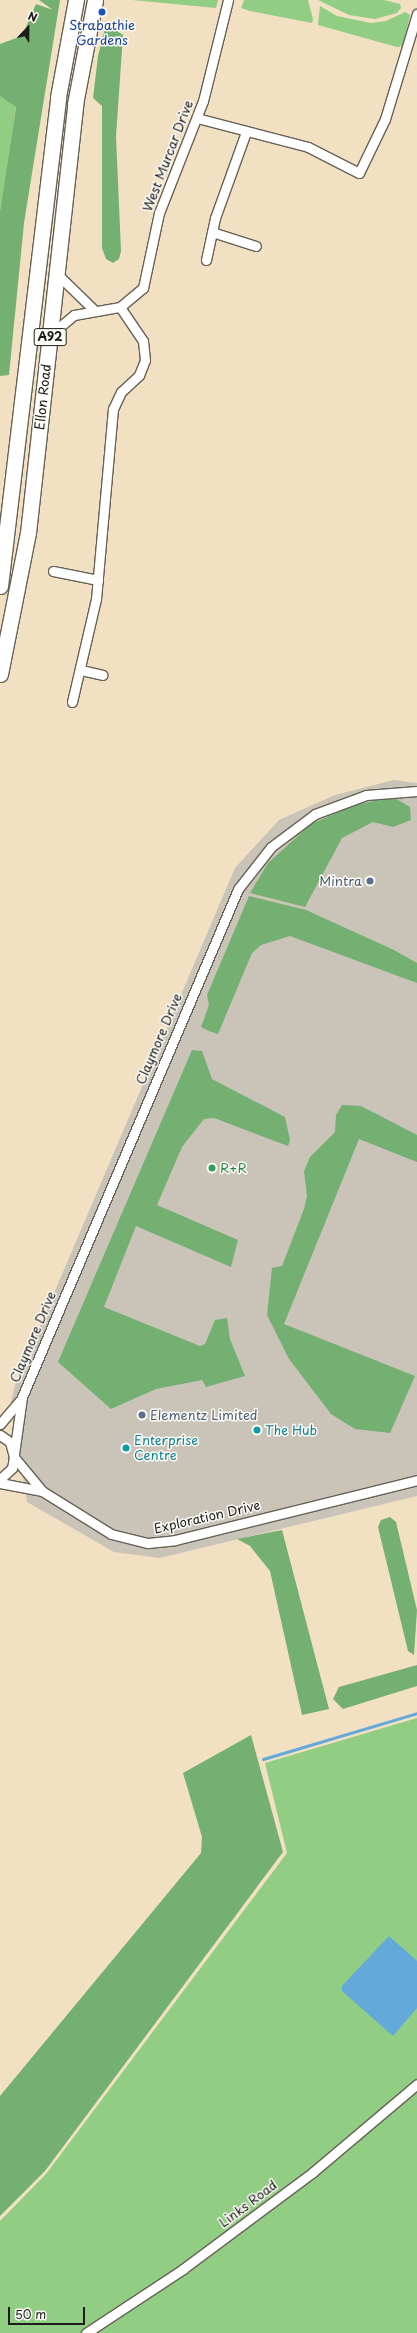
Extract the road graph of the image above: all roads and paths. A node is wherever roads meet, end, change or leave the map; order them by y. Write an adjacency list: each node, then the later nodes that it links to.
1 (76, 0): 16 (main road, Ellon Road / A92)
2 (95, 0): 10 (main road, Ellon Road / A92)
3 (228, 0): 5 (street, West Murcar Drive)
4 (417, 14): 6 (street)
5 (197, 118): 6 (street); 11 (street, West Murcar Drive)
6 (246, 132): 7 (street)
7 (212, 232): 8 (street); 9 (street)
8 (256, 246)
9 (206, 260)
10 (56, 272): 12 (street); 13 (main road, Ellon Road / A92)
11 (120, 307): 12 (street, West Murcar Drive); 15 (street)
12 (93, 309): 13 (street, West Murcar Drive)
13 (50, 335): 18 (main road, Ellon Road / A92)
14 (53, 571): 15 (street)
15 (98, 580): 17 (street)
16 (0, 586)
17 (81, 670): 19 (street); 20 (street)
18 (0, 674)
19 (102, 675)
20 (72, 702)
21 (417, 791): 22 (street, Claymore Drive)
22 (22, 1397): 23 (street, Claymore Drive); 25 (street, Claymore Drive)
23 (0, 1424)
24 (0, 1435): 25 (street, Exploration Drive)
25 (14, 1455): 26 (street, Claymore Drive); 29 (street, Exploration Drive)
26 (0, 1479)
27 (417, 1480): 29 (street, Exploration Drive)
28 (0, 1482): 29 (street, Exploration Drive)
29 (42, 1491)
30 (417, 2084): 31 (street, Links Road)
31 (86, 2333)

